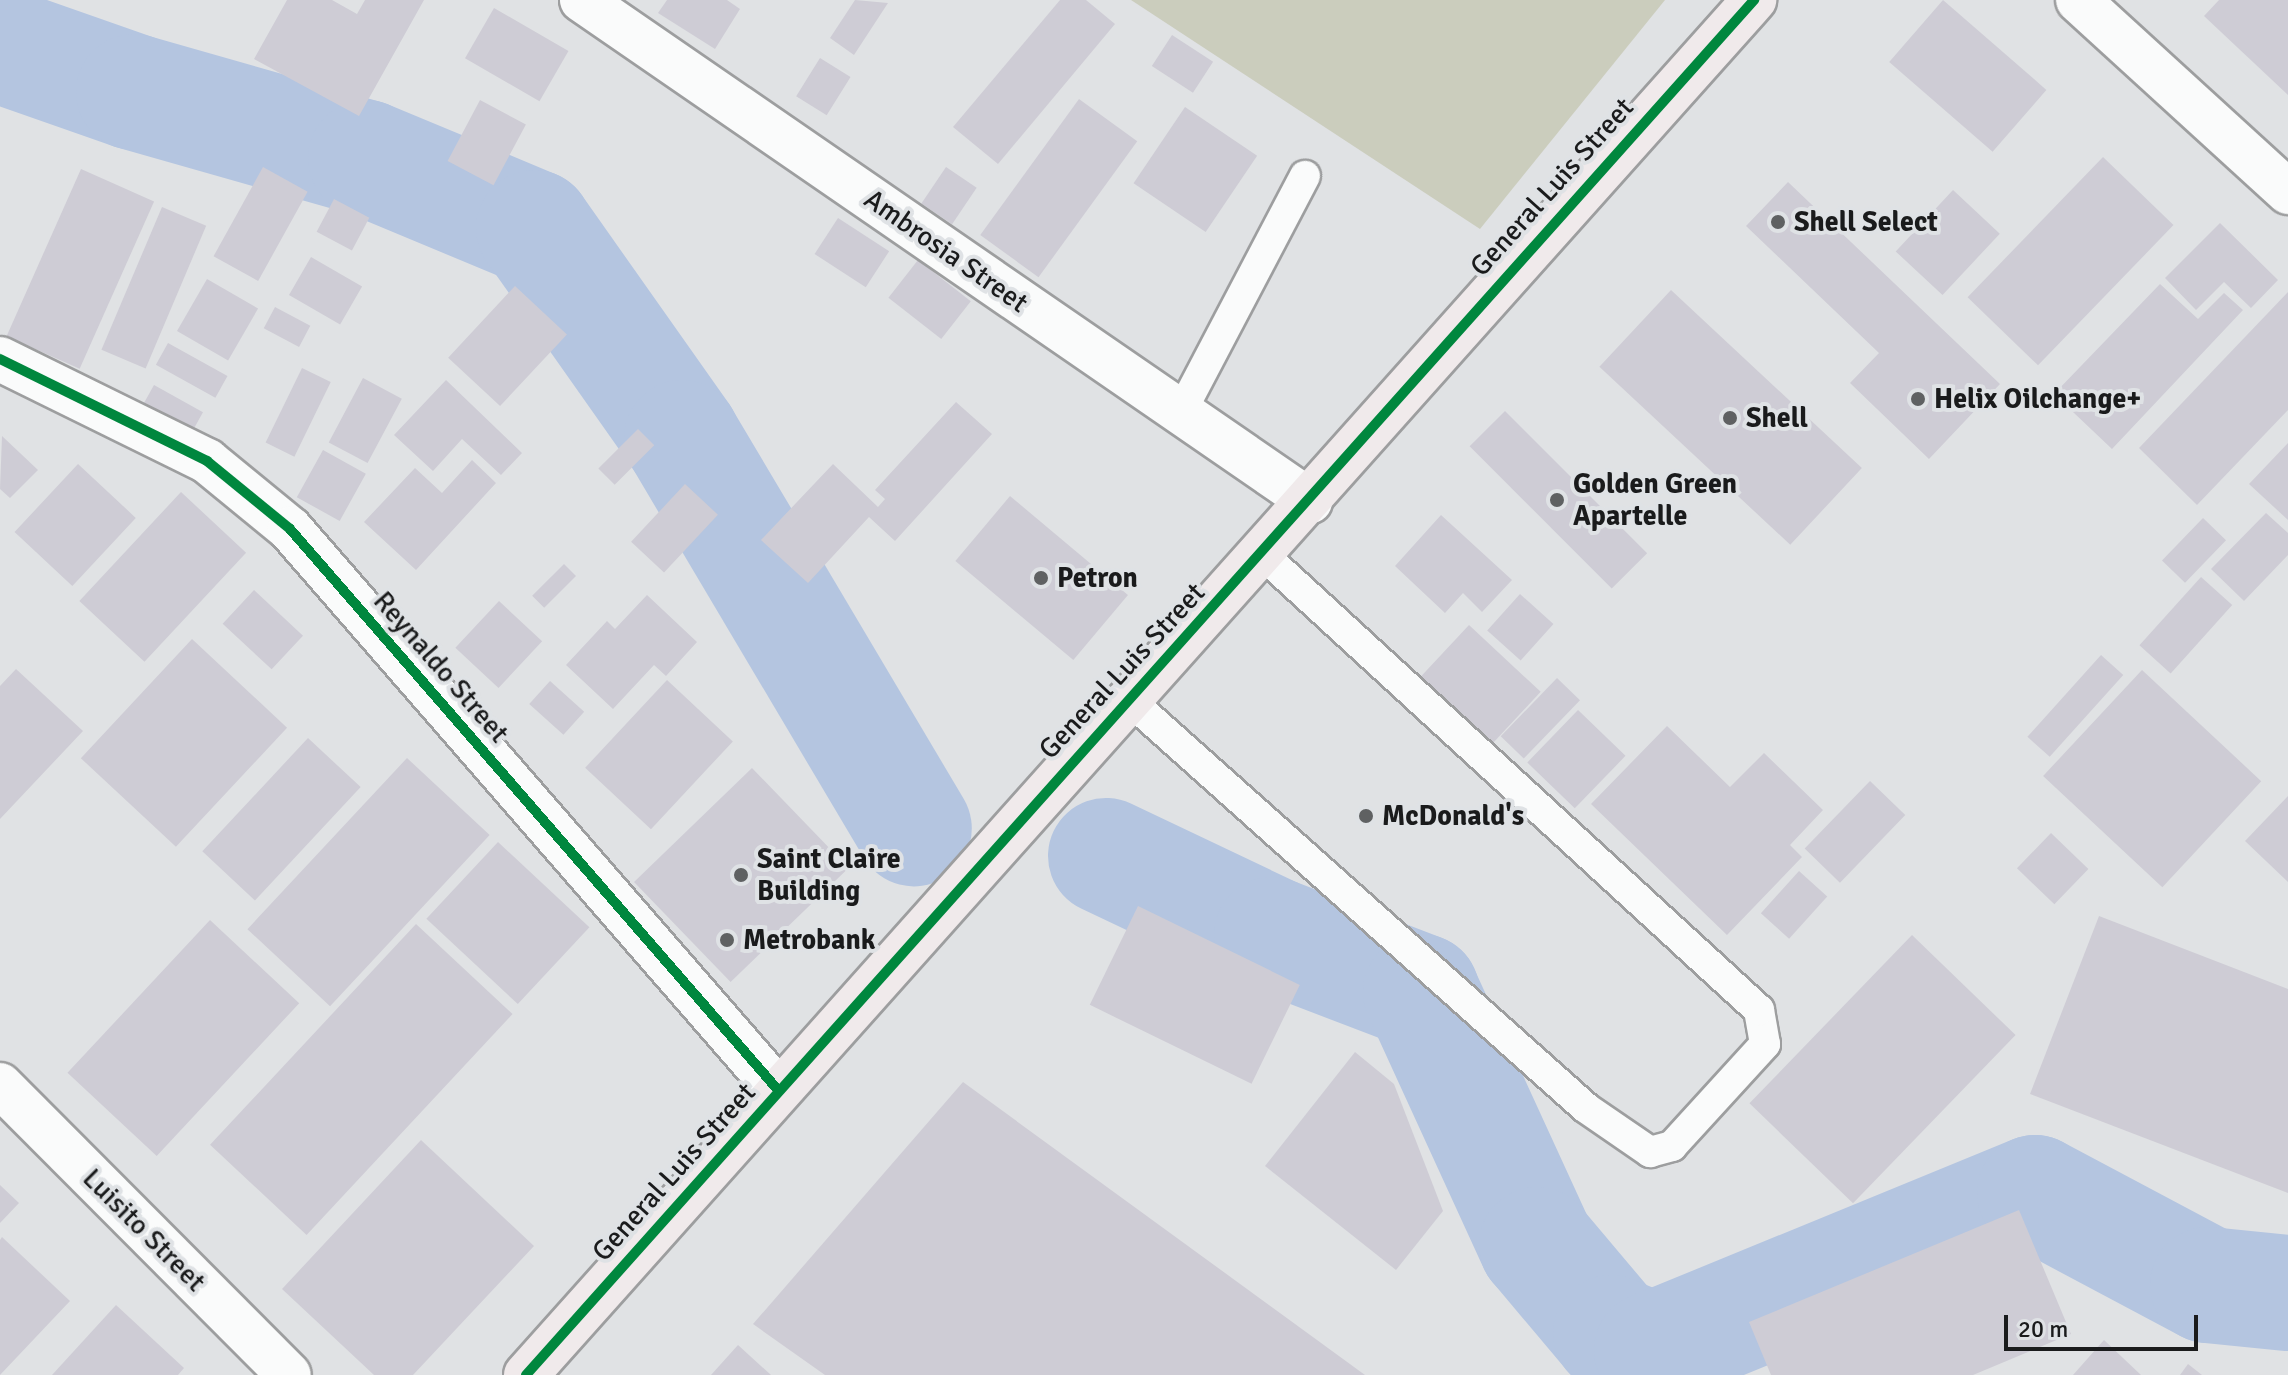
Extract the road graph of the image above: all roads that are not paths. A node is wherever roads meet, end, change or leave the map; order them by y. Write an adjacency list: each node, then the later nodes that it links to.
1 (582, 0): 7 (street, Ambrosia Street)
2 (1754, 0): 8 (main road, General Luis Street)
3 (2078, 0): 5 (street)
4 (1305, 176): 7 (lane)
5 (2288, 192)
6 (0, 359): 12 (street, Reynaldo Street)
7 (1180, 414): 8 (street, Ambrosia Street)
8 (1310, 501): 9 (main road, General Luis Street)
9 (1262, 554): 10 (main road, General Luis Street); 10 (lane)
10 (1127, 698): 12 (main road, General Luis Street)
11 (0, 1085): 13 (street, Luisito Street)
12 (778, 1090): 14 (main road, General Luis Street)
13 (289, 1375)
14 (526, 1375)

